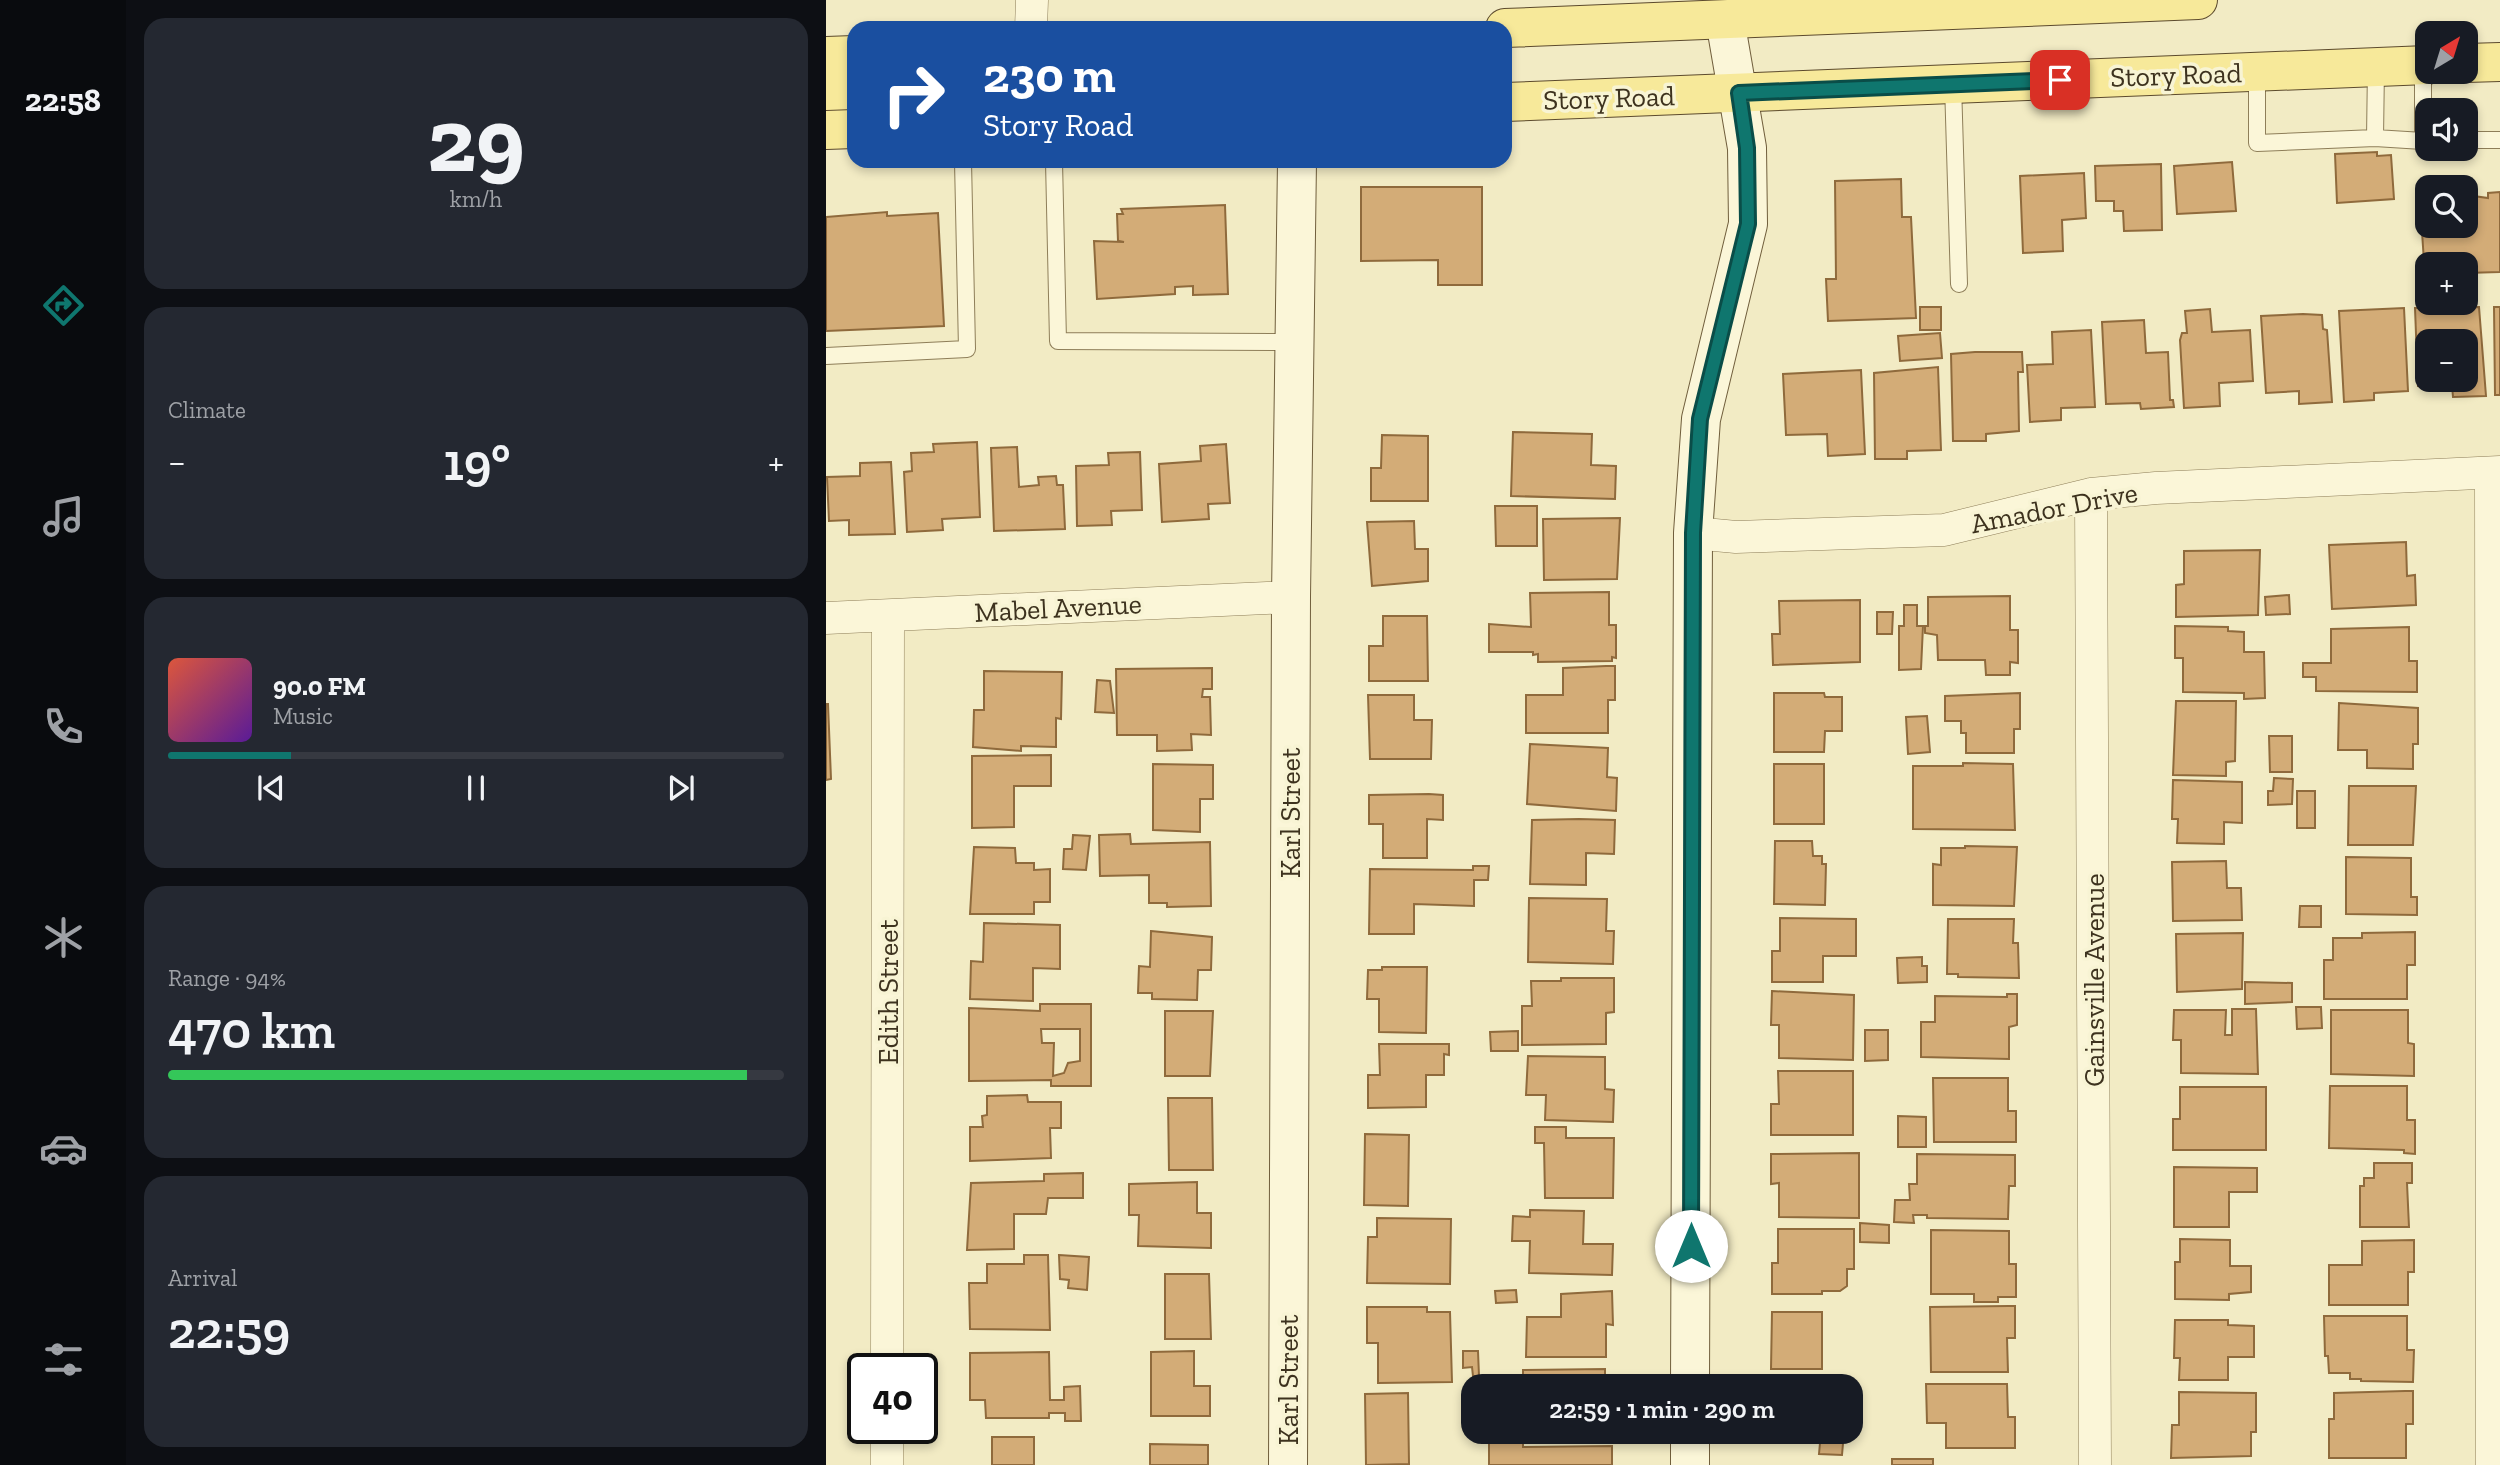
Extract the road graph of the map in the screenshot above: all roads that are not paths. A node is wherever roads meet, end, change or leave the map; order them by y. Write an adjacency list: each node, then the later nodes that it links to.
1 (1032, 0): 5 (street)
2 (2198, 0): 3 (main road)
3 (2078, 3): 4 (main road)
4 (1723, 10): 6 (main road); 17 (street)
5 (1031, 21)
6 (1512, 28)
7 (847, 55): 8 (main road)
8 (826, 56)
9 (2500, 62): 10 (main road)
10 (2478, 63)
11 (2415, 65): 12 (main road, Story Road)
12 (2376, 67): 13 (main road, Story Road); 21 (lane)
13 (2257, 72): 14 (main road, Story Road); 21 (lane)
14 (1953, 84): 17 (main road, Story Road); 28 (lane)
15 (847, 90): 16 (main road)
16 (826, 91)
17 (1739, 93): 18 (main road, Story Road); 33 (street)
18 (1512, 102)
19 (847, 129): 20 (main road)
20 (826, 130)
21 (2375, 138): 22 (lane)
22 (2415, 140)
23 (2478, 140): 24 (lane)
24 (2500, 140)
25 (963, 168): 30 (lane)
26 (1054, 168): 29 (lane)
27 (1297, 168): 29 (street, Karl Street)
28 (1959, 284)
29 (1294, 342): 34 (street, Karl Street)
30 (826, 356)
31 (2496, 473): 32 (street, Amador Drive); 37 (street)
32 (2091, 494): 33 (street, Amador Drive); 45 (street, Gainsville Avenue)
33 (1693, 533): 39 (street)
34 (1291, 597): 35 (street, Mabel Avenue); 43 (street, Karl Street)
35 (888, 616): 36 (street, Mabel Avenue); 38 (street, Edith Street)
36 (826, 618)
37 (2495, 1078): 46 (street)
38 (887, 1353)
39 (1690, 1374)
40 (887, 1444): 42 (street)
41 (1690, 1444): 44 (street)
42 (887, 1465)
43 (1288, 1465)
44 (1690, 1465)
45 (2095, 1465)
46 (2492, 1465)

